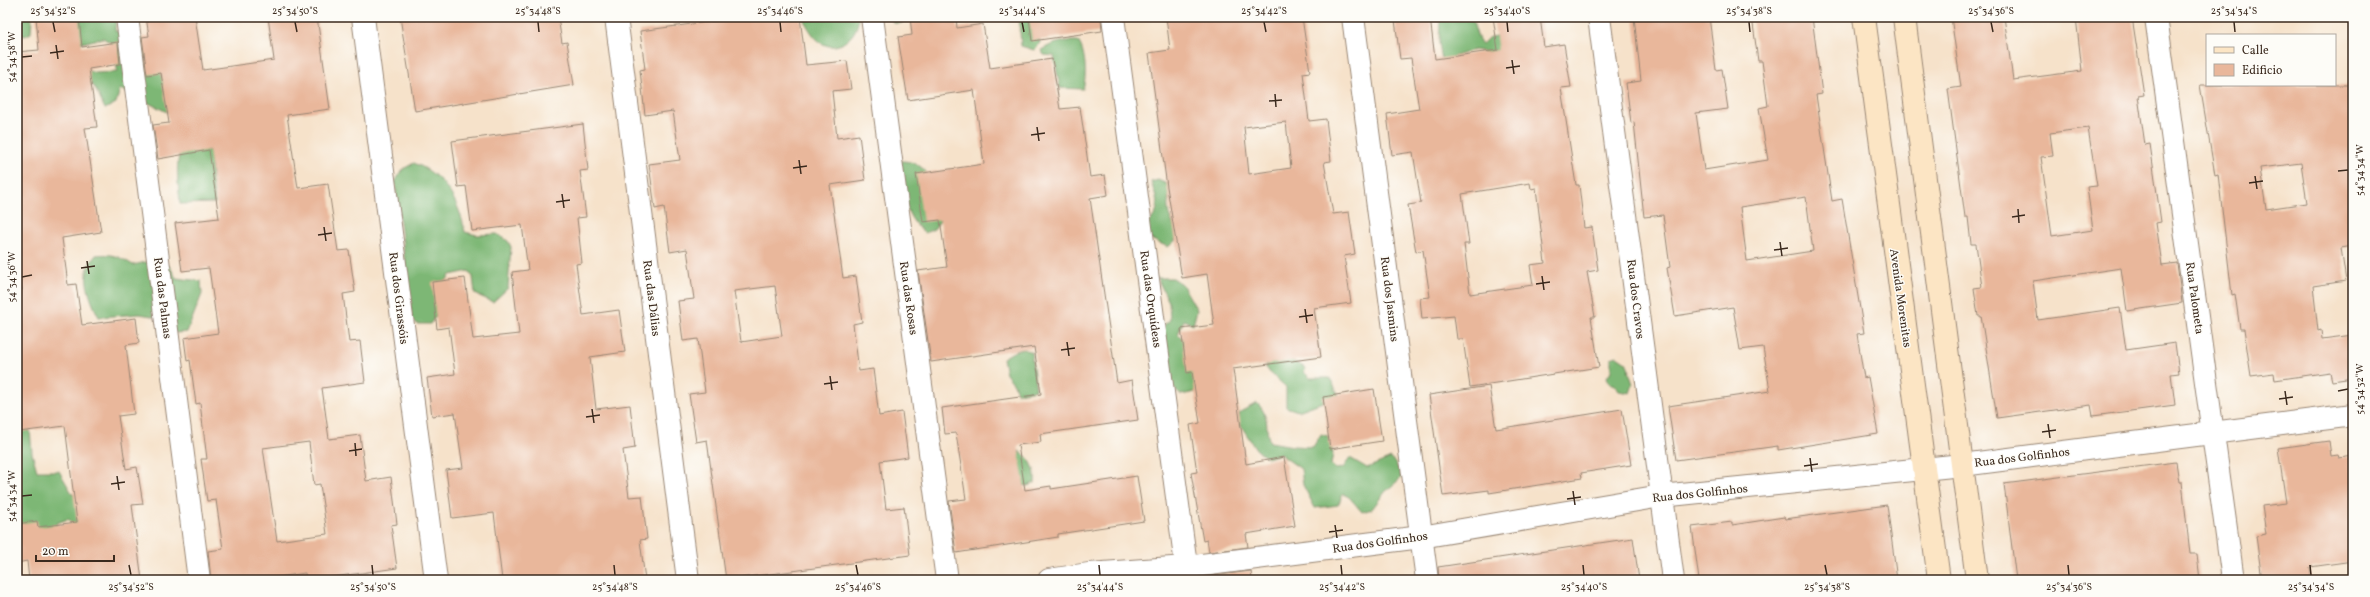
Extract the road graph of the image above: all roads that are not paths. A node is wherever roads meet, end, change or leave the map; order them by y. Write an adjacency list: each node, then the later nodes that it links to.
1 (127, 17): 18 (street, Rua das Palmas)
2 (362, 17): 19 (street, Rua dos Girassóis)
3 (616, 17): 20 (street, Rua das Dálias)
4 (872, 17): 21 (street, Rua das Rosas)
5 (1113, 17): 17 (street, Rua das Orquídeas)
6 (1353, 17): 16 (street, Rua dos Jasmins)
7 (1599, 17): 15 (street, Rua dos Cravos)
8 (1864, 17): 14 (main road, Avenida Morenitas)
9 (1904, 17): 13 (main road)
10 (2156, 17): 12 (street, Rua Palometa)
11 (2353, 415): 12 (street, Rua dos Golfinhos)
12 (2213, 432): 13 (street, Rua dos Golfinhos); 27 (street, Rua Palometa)
13 (1962, 465): 14 (street, Rua dos Golfinhos); 26 (main road)
14 (1924, 469): 15 (street, Rua dos Golfinhos); 25 (main road, Avenida Morenitas)
15 (1661, 496): 16 (street, Rua dos Golfinhos); 24 (street, Rua dos Cravos)
16 (1421, 537): 17 (street, Rua dos Golfinhos); 23 (street, Rua dos Jasmins)
17 (1187, 573): 22 (street, Rua dos Golfinhos)
18 (199, 580)
19 (436, 580)
20 (688, 580)
21 (947, 580)
22 (1049, 580)
23 (1427, 580)
24 (1673, 580)
25 (1938, 580)
26 (1977, 580)
27 (2233, 580)

